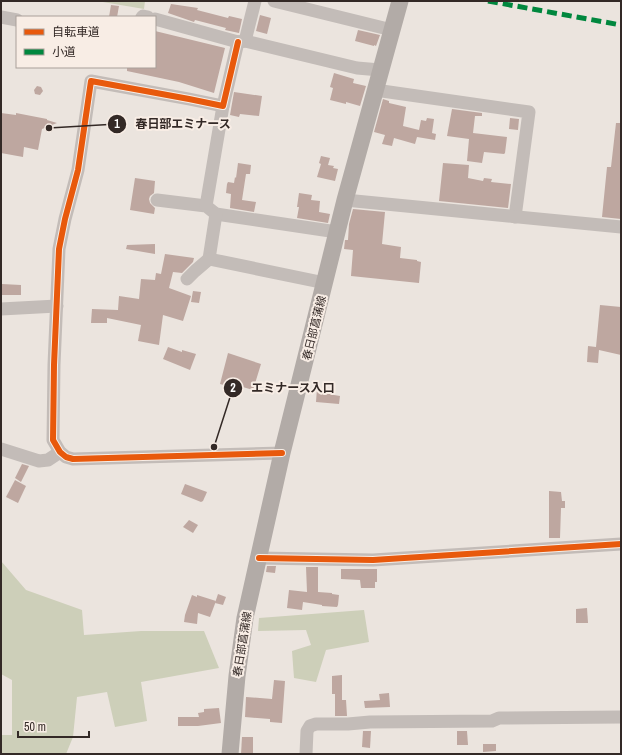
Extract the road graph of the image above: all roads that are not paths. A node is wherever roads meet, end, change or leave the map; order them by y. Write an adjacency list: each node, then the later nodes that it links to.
1 (255, 1): 8 (street)
2 (274, 1): 7 (street)
3 (400, 1): 7 (main road, 春日部菖蒲線)
4 (1, 17): 6 (street)
5 (156, 19): 8 (street)
6 (16, 20)
7 (392, 30): 9 (main road, 春日部菖蒲線)
8 (242, 41): 9 (street); 11 (street)
9 (380, 70): 10 (main road, 春日部菖蒲線)
10 (375, 90): 13 (main road, 春日部菖蒲線); 15 (street)
11 (223, 106): 14 (street); 21 (street)
12 (157, 200): 14 (street)
13 (345, 200): 15 (street); 17 (main road, 春日部菖蒲線)
14 (211, 210): 17 (street); 18 (street)
15 (515, 217): 16 (street)
16 (621, 227)
17 (337, 232): 20 (main road, 春日部菖蒲線)
18 (209, 260): 19 (street); 20 (street)
19 (188, 279)
20 (325, 283): 25 (main road, 春日部菖蒲線)
21 (57, 306): 22 (street); 24 (street)
22 (1, 309)
23 (2, 452): 24 (street)
24 (60, 452): 25 (street)
25 (282, 453): 27 (main road, 春日部菖蒲線)
26 (621, 544): 27 (street)
27 (259, 558): 29 (main road, 春日部菖蒲線)
28 (621, 717): 30 (street)
29 (230, 754)
30 (306, 754)

